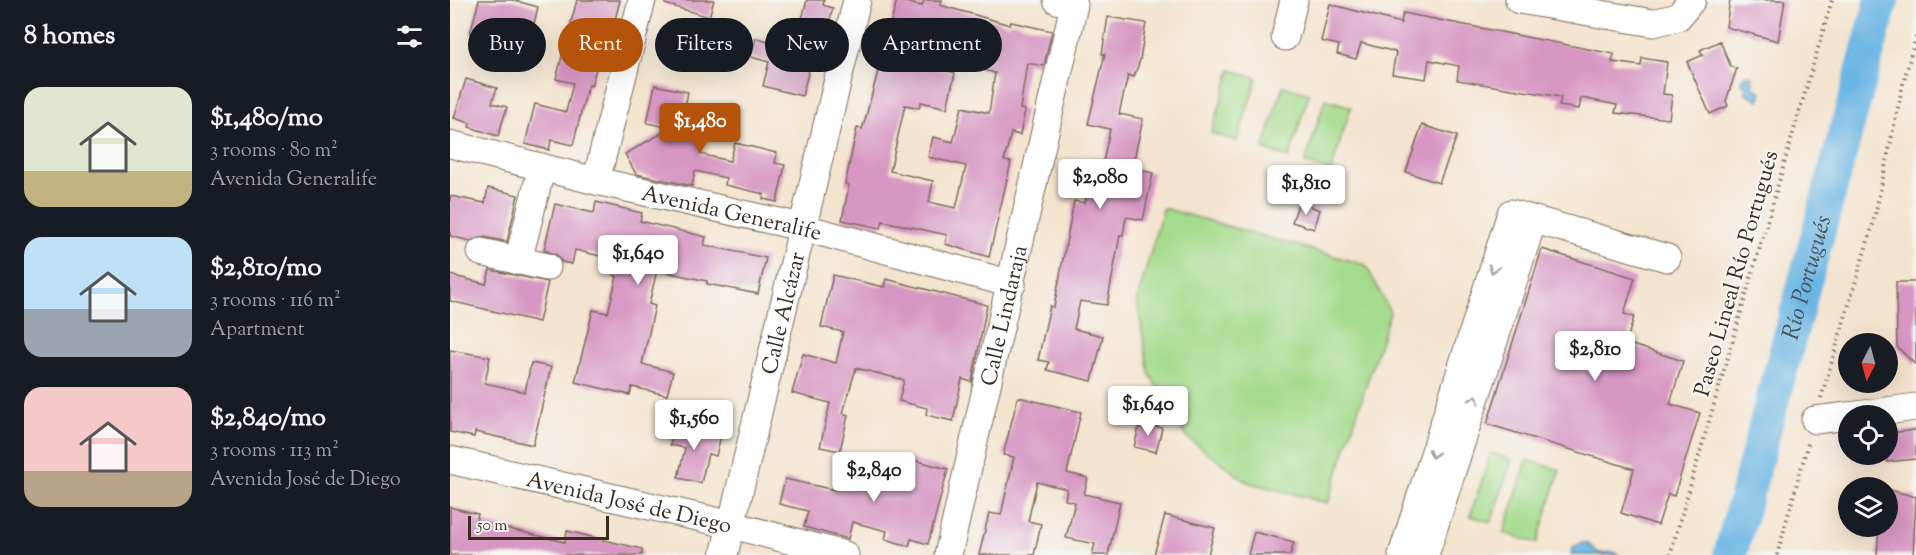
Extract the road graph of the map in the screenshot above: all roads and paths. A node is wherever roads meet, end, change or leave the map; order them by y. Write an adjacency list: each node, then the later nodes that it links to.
1 (642, 0): 12 (street)
2 (857, 0): 14 (street, Calle Alcázar)
3 (1294, 0): 8 (street)
4 (1519, 0): 5 (street)
5 (1692, 0)
6 (1832, 0): 31 (path, Paseo Lineal Río Portugués)
7 (1065, 2): 19 (street, Calle Lindaraja)
8 (1285, 37)
9 (1916, 37): 23 (path)
10 (450, 144): 11 (street, Avenida Generalife)
11 (542, 167): 12 (street, Avenida Generalife); 17 (street)
12 (596, 180): 14 (street, Avenida Generalife)
13 (1522, 216): 16 (street); 29 (street, one-way to 29); 30 (street, one-way to 13)
14 (801, 227): 19 (street, Avenida Generalife); 25 (street, Calle Alcázar)
15 (481, 252): 17 (street)
16 (1666, 258)
17 (518, 261): 18 (street)
18 (547, 267)
19 (1012, 284): 28 (street, Calle Lindaraja)
20 (1916, 406): 21 (street)
21 (1898, 409)
22 (1838, 417): 23 (street)
23 (1815, 420): 32 (path)
24 (450, 460): 25 (street, Avenida José de Diego)
25 (732, 525): 26 (street, Calle Alcázar); 27 (street, Avenida José de Diego)
26 (724, 555)
27 (844, 555)
28 (948, 555)
29 (1402, 555)
30 (1425, 555)
31 (1670, 555)
32 (1777, 555)

